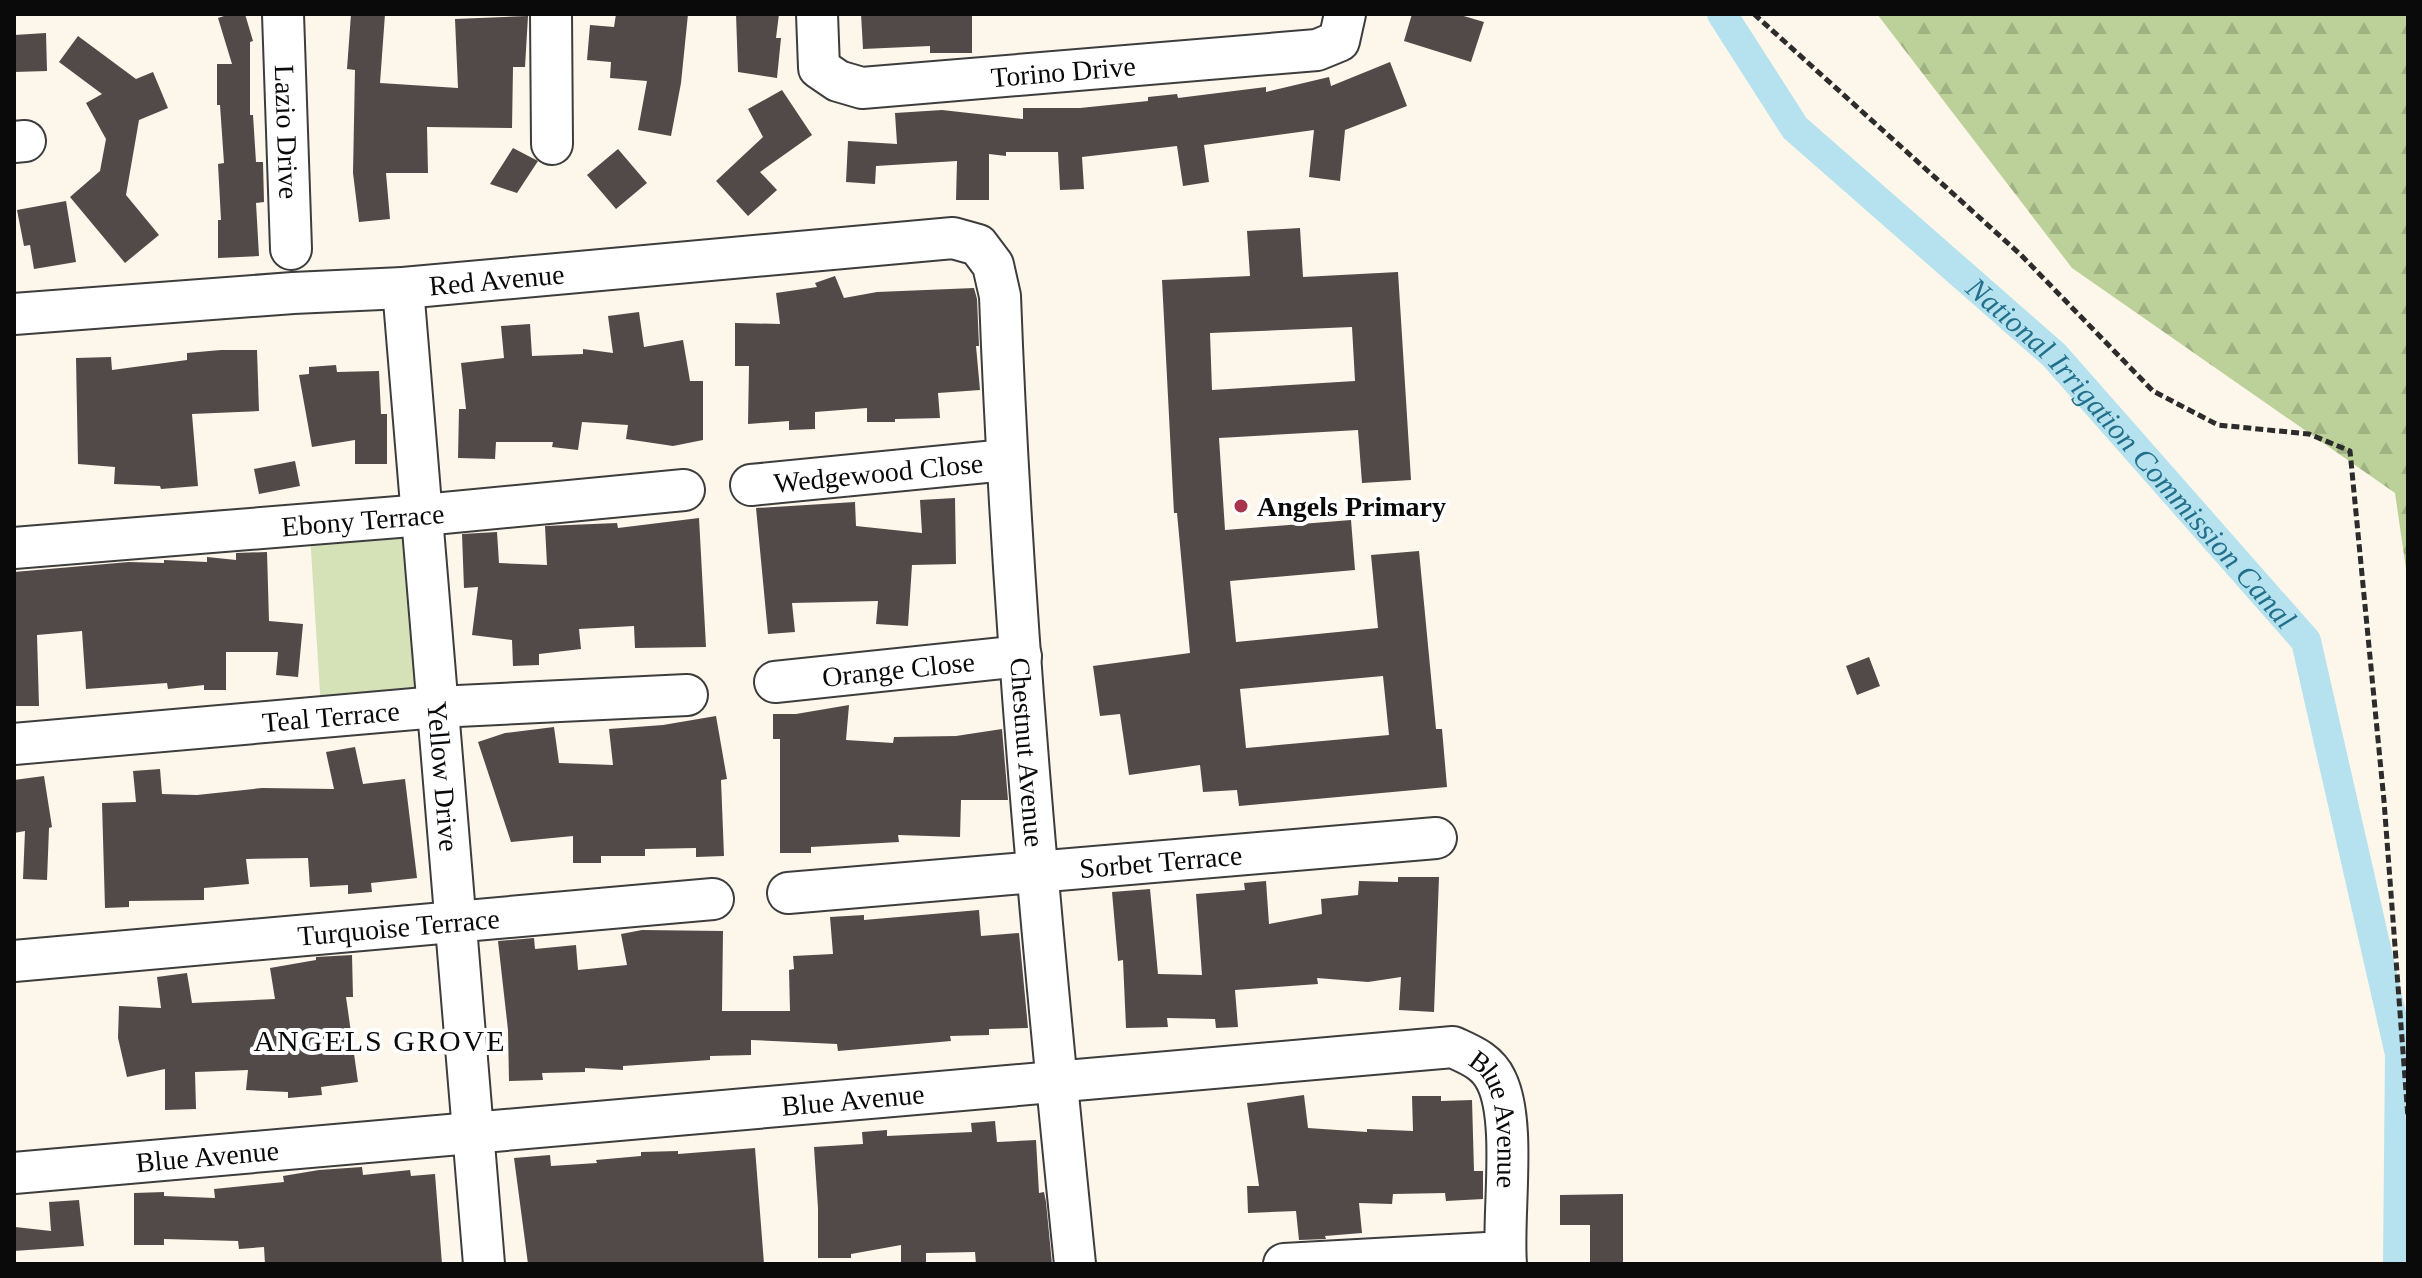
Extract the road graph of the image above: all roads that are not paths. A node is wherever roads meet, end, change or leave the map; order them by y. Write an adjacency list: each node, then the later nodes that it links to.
1 (283, 14): 7 (street, Lazio Drive)
2 (551, 14): 5 (street)
3 (817, 14): 4 (street, Torino Drive)
4 (1345, 14)
5 (552, 144)
6 (978, 245): 8 (street, Red Avenue); 10 (street, Chestnut Avenue)
7 (291, 249)
8 (403, 288): 9 (street, Red Avenue); 13 (street, Yellow Drive)
9 (14, 314)
10 (1006, 460): 11 (street, Wedgewood Close); 15 (street, Chestnut Avenue)
11 (751, 485)
12 (684, 490): 13 (street, Ebony Terrace)
13 (423, 515): 14 (street, Ebony Terrace); 18 (street, Yellow Drive)
14 (27, 547)
15 (1021, 656): 16 (street, Orange Close); 21 (street, Chestnut Avenue)
16 (775, 682)
17 (687, 695): 18 (street, Teal Terrace)
18 (437, 707): 19 (street, Teal Terrace); 24 (street, Yellow Drive)
19 (14, 744)
20 (1436, 838): 21 (street, Sorbet Terrace)
21 (1039, 873): 22 (street, Sorbet Terrace); 26 (street, Chestnut Avenue)
22 (788, 893)
23 (713, 899): 24 (street, Turquoise Terrace)
24 (455, 923): 25 (street, Turquoise Terrace); 27 (street, Yellow Drive)
25 (14, 961)
26 (1056, 1082): 27 (street, Blue Avenue); 29 (street, Blue Avenue); 31 (street, Chestnut Avenue)
27 (473, 1133): 28 (street, Blue Avenue); 30 (street, Yellow Drive)
28 (14, 1173)
29 (1506, 1258): 32 (street)
30 (484, 1264)
31 (1075, 1264)
32 (1284, 1264)

